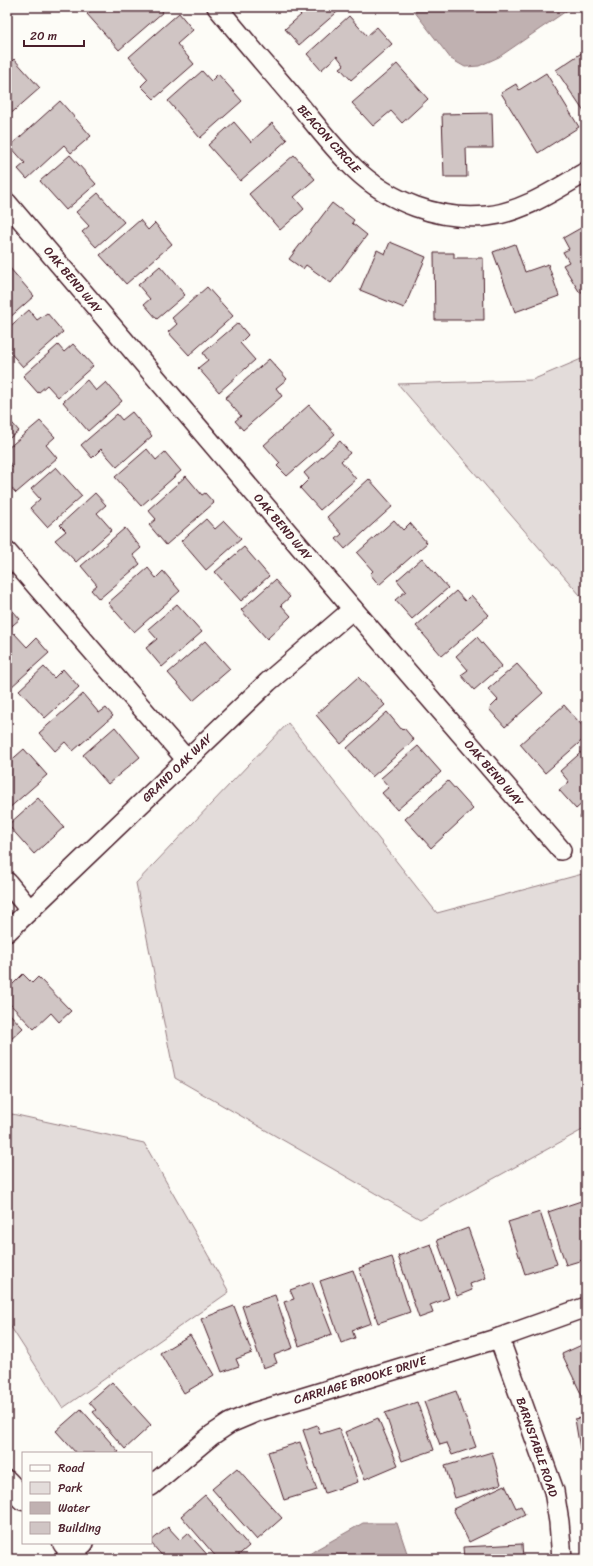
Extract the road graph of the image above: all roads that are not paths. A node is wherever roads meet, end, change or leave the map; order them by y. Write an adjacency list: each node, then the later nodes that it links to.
1 (217, 7): 2 (street, BEACON CIRCLE)
2 (586, 172)
3 (7, 203): 5 (street, OAK BEND WAY)
4 (7, 552): 6 (street)
5 (353, 609): 6 (street, GRAND OAK WAY); 7 (street, OAK BEND WAY)
6 (186, 759): 9 (street, GRAND OAK WAY)
7 (560, 850)
8 (7, 882): 9 (street)
9 (30, 910): 10 (street, GRAND OAK WAY)
10 (7, 932)
11 (586, 1307): 12 (street, CARRIAGE BROOKE DRIVE)
12 (499, 1338): 14 (street, CARRIAGE BROOKE DRIVE); 16 (street, BARNSTABLE ROAD)
13 (7, 1482): 15 (street)
14 (152, 1485)
15 (22, 1498)
16 (562, 1559)

